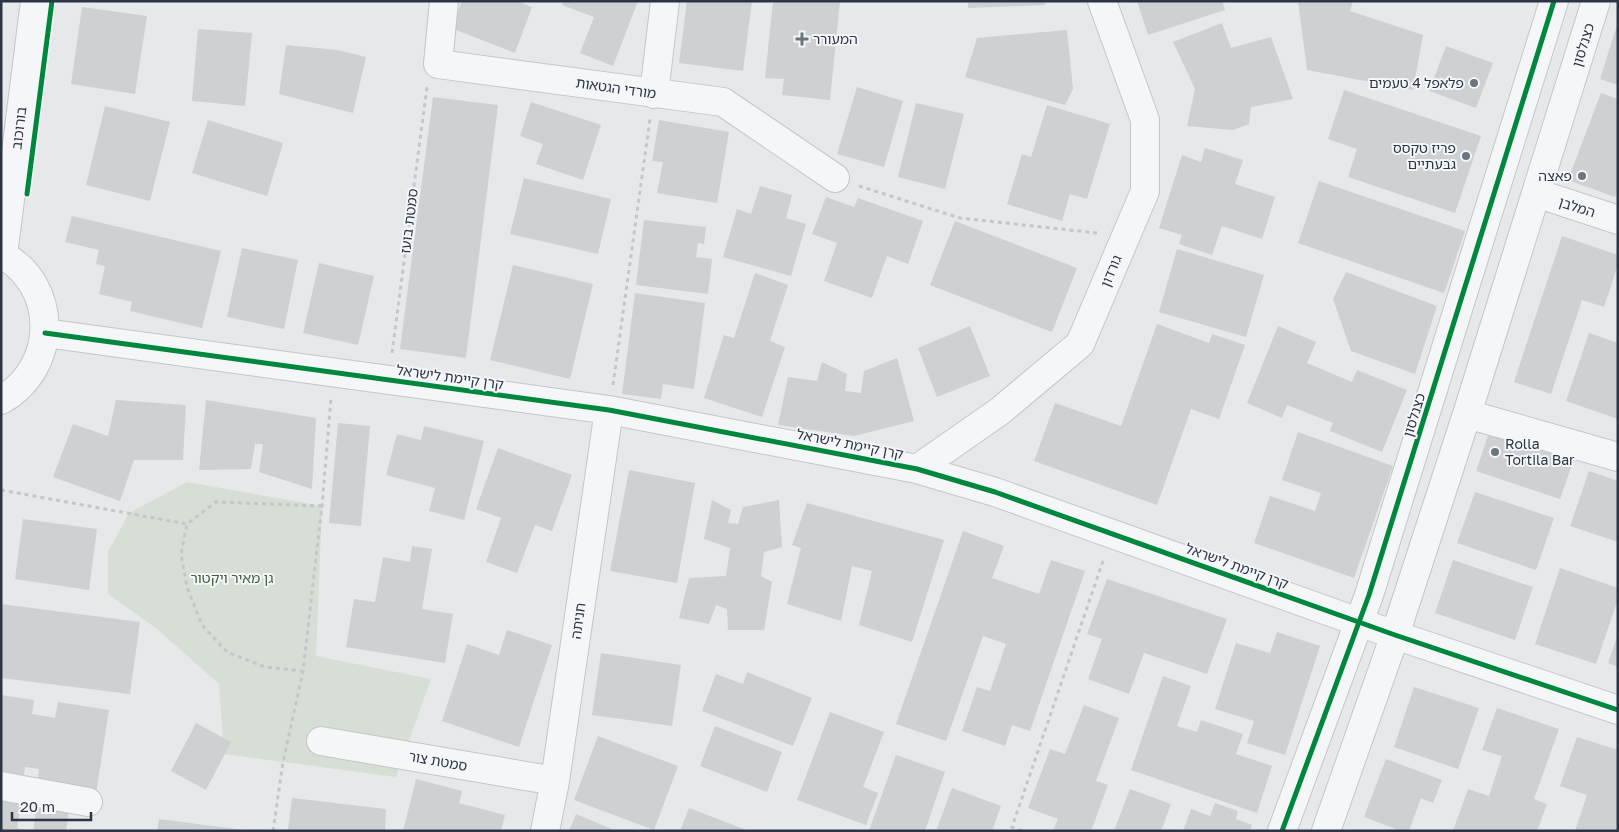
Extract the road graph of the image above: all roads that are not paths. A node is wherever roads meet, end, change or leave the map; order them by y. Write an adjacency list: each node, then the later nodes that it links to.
1 (35, 1): 11 (street, בורוכוב)
2 (444, 1): 7 (street, מורדי הגטאות)
3 (665, 1): 7 (street)
4 (1102, 1): 17 (street, גורדון)
5 (1554, 1): 18 (street, כצנלסון)
6 (1596, 1): 9 (street, כצנלסון)
7 (654, 94): 8 (street, מורדי הגטאות)
8 (834, 178)
9 (1536, 193): 10 (street, המלבן); 15 (street, כצנלסון)
10 (1618, 220)
11 (2, 254): 12 (street)
12 (45, 333): 13 (street); 14 (street, קרן קיימת לישראל)
13 (1, 400)
14 (609, 410): 17 (street, קרן קיימת לישראל); 22 (street, חניתה)
15 (1467, 414): 16 (street); 19 (street, כצנלסון)
16 (1618, 457)
17 (917, 468): 18 (street, קרן קיימת לישראל)
18 (1359, 622): 19 (street, קרן קיימת לישראל); 26 (street, כצנלסון)
19 (1395, 635): 20 (street, קרן קיימת לישראל); 27 (street, כצנלסון)
20 (1618, 710)
21 (321, 740): 22 (street, סמטת צור)
22 (555, 780): 25 (street, חניתה)
23 (1, 786): 24 (street)
24 (88, 802)
25 (545, 831)
26 (1282, 831)
27 (1326, 831)

